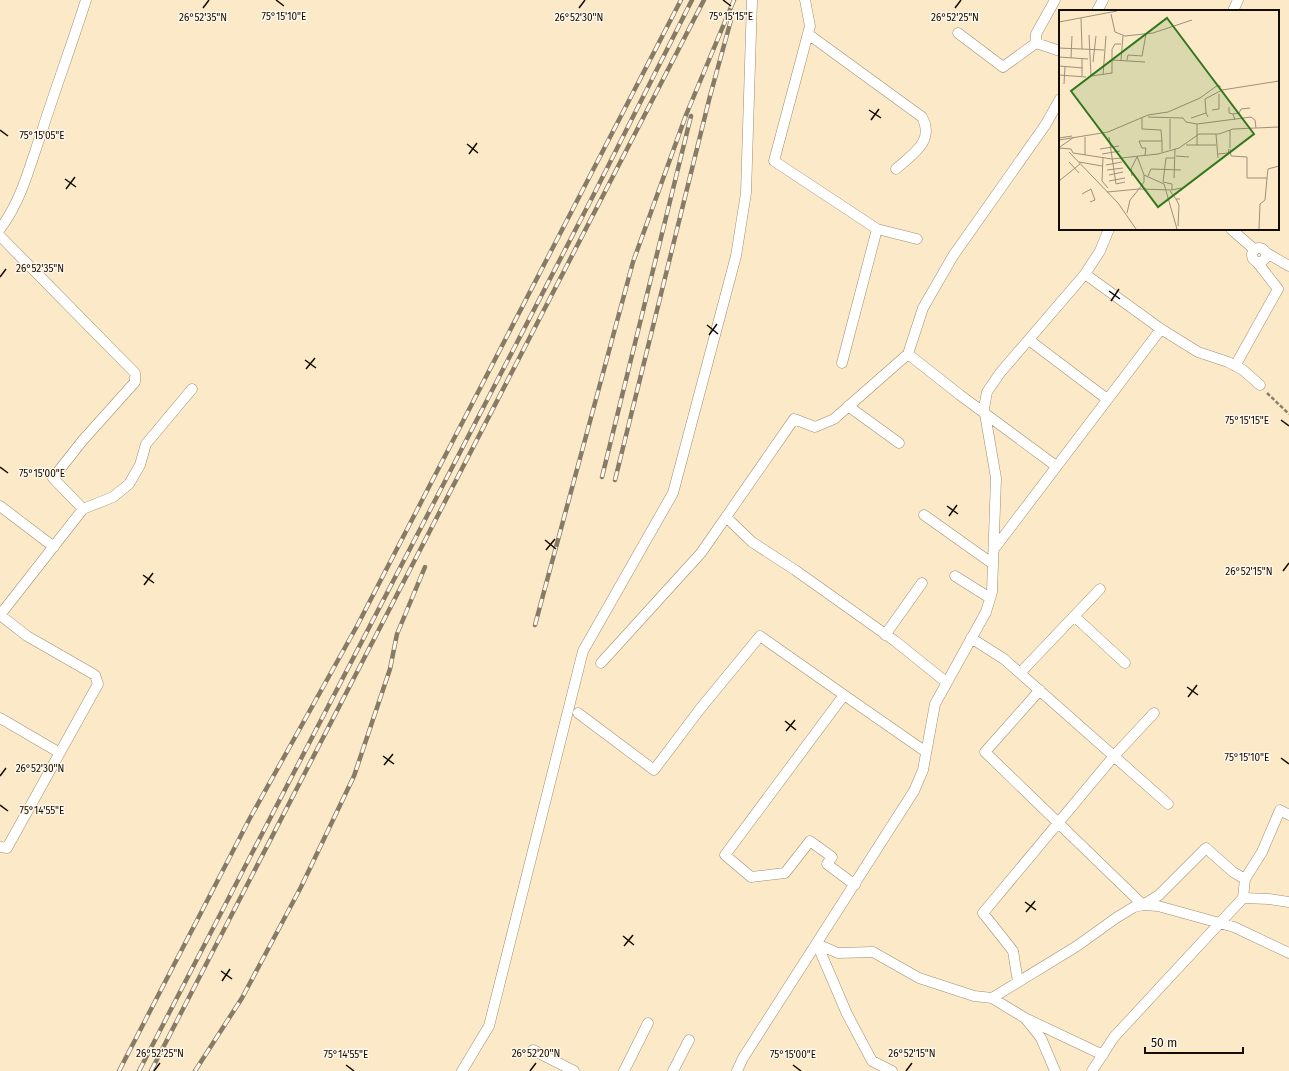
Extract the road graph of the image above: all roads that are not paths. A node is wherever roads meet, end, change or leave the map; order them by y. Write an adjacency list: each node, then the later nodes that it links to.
1 (86, 0): 15 (street)
2 (752, 0): 81 (street)
3 (805, 0): 10 (street)
4 (1055, 0): 11 (street)
5 (1103, 0): 7 (street)
6 (1238, 0): 8 (street)
7 (1098, 10)
8 (1233, 10)
9 (958, 33): 11 (street)
10 (808, 34): 14 (street); 16 (street)
11 (1036, 43): 12 (street)
12 (1059, 51)
13 (1059, 101): 26 (street)
14 (896, 170)
15 (0, 229)
16 (877, 229): 20 (street); 27 (street)
17 (1110, 230): 23 (street)
18 (1232, 230): 21 (street)
19 (0, 236): 37 (street)
20 (917, 240)
21 (1260, 251): 22 (street); 28 (street)
22 (1289, 266)
23 (1085, 274): 24 (street); 25 (street)
24 (1161, 329): 28 (street); 31 (street)
25 (1029, 340): 31 (street); 33 (street)
26 (908, 354): 32 (street); 33 (street)
27 (842, 364)
28 (1235, 366): 29 (street)
29 (1260, 385)
30 (192, 389): 37 (street)
31 (1107, 399): 35 (street)
32 (848, 406): 34 (street); 39 (street)
33 (985, 414): 35 (street); 41 (street)
34 (899, 443)
35 (1056, 466): 41 (street)
36 (0, 506): 40 (street)
37 (83, 509): 40 (street)
38 (924, 515): 42 (street)
39 (726, 517): 48 (street); 51 (street)
40 (54, 547): 60 (street)
41 (994, 549): 42 (street)
42 (993, 564): 46 (street)
43 (955, 576): 46 (street)
44 (922, 583): 48 (street)
45 (1100, 588): 47 (street)
46 (990, 598): 49 (street)
47 (1074, 616): 50 (street); 52 (street)
48 (885, 635): 53 (street)
49 (971, 638): 52 (street); 53 (street)
50 (1125, 662)
51 (601, 663)
52 (1020, 673): 54 (street)
53 (946, 682): 59 (street)
54 (1040, 690): 61 (street); 64 (street)
55 (844, 695): 56 (street); 59 (street); 67 (street)
56 (578, 713)
57 (1154, 713): 61 (street)
58 (0, 718): 60 (street)
59 (926, 752): 67 (street)
60 (60, 753): 65 (street)
61 (1114, 756): 62 (street); 64 (street)
62 (1168, 804)
63 (1289, 816): 66 (street)
64 (1059, 823): 70 (street); 74 (street)
65 (0, 847)
66 (1245, 879): 68 (street); 70 (street)
67 (855, 885): 72 (street)
68 (1243, 898): 69 (street); 71 (street)
69 (1289, 902)
70 (1143, 905): 71 (street); 74 (street)
71 (1222, 924): 73 (street); 80 (street)
72 (817, 944): 75 (street); 85 (street); 86 (street)
73 (1289, 954)
74 (1018, 982): 75 (street)
75 (992, 998): 76 (street)
76 (1025, 1018): 80 (street); 87 (street)
77 (648, 1023): 83 (street)
78 (689, 1040): 84 (street)
79 (533, 1050): 82 (street)
80 (1103, 1055): 88 (street)
81 (462, 1071)
82 (574, 1071)
83 (624, 1071)
84 (673, 1071)
85 (737, 1071)
86 (892, 1071)
87 (1056, 1071)
88 (1092, 1071)

